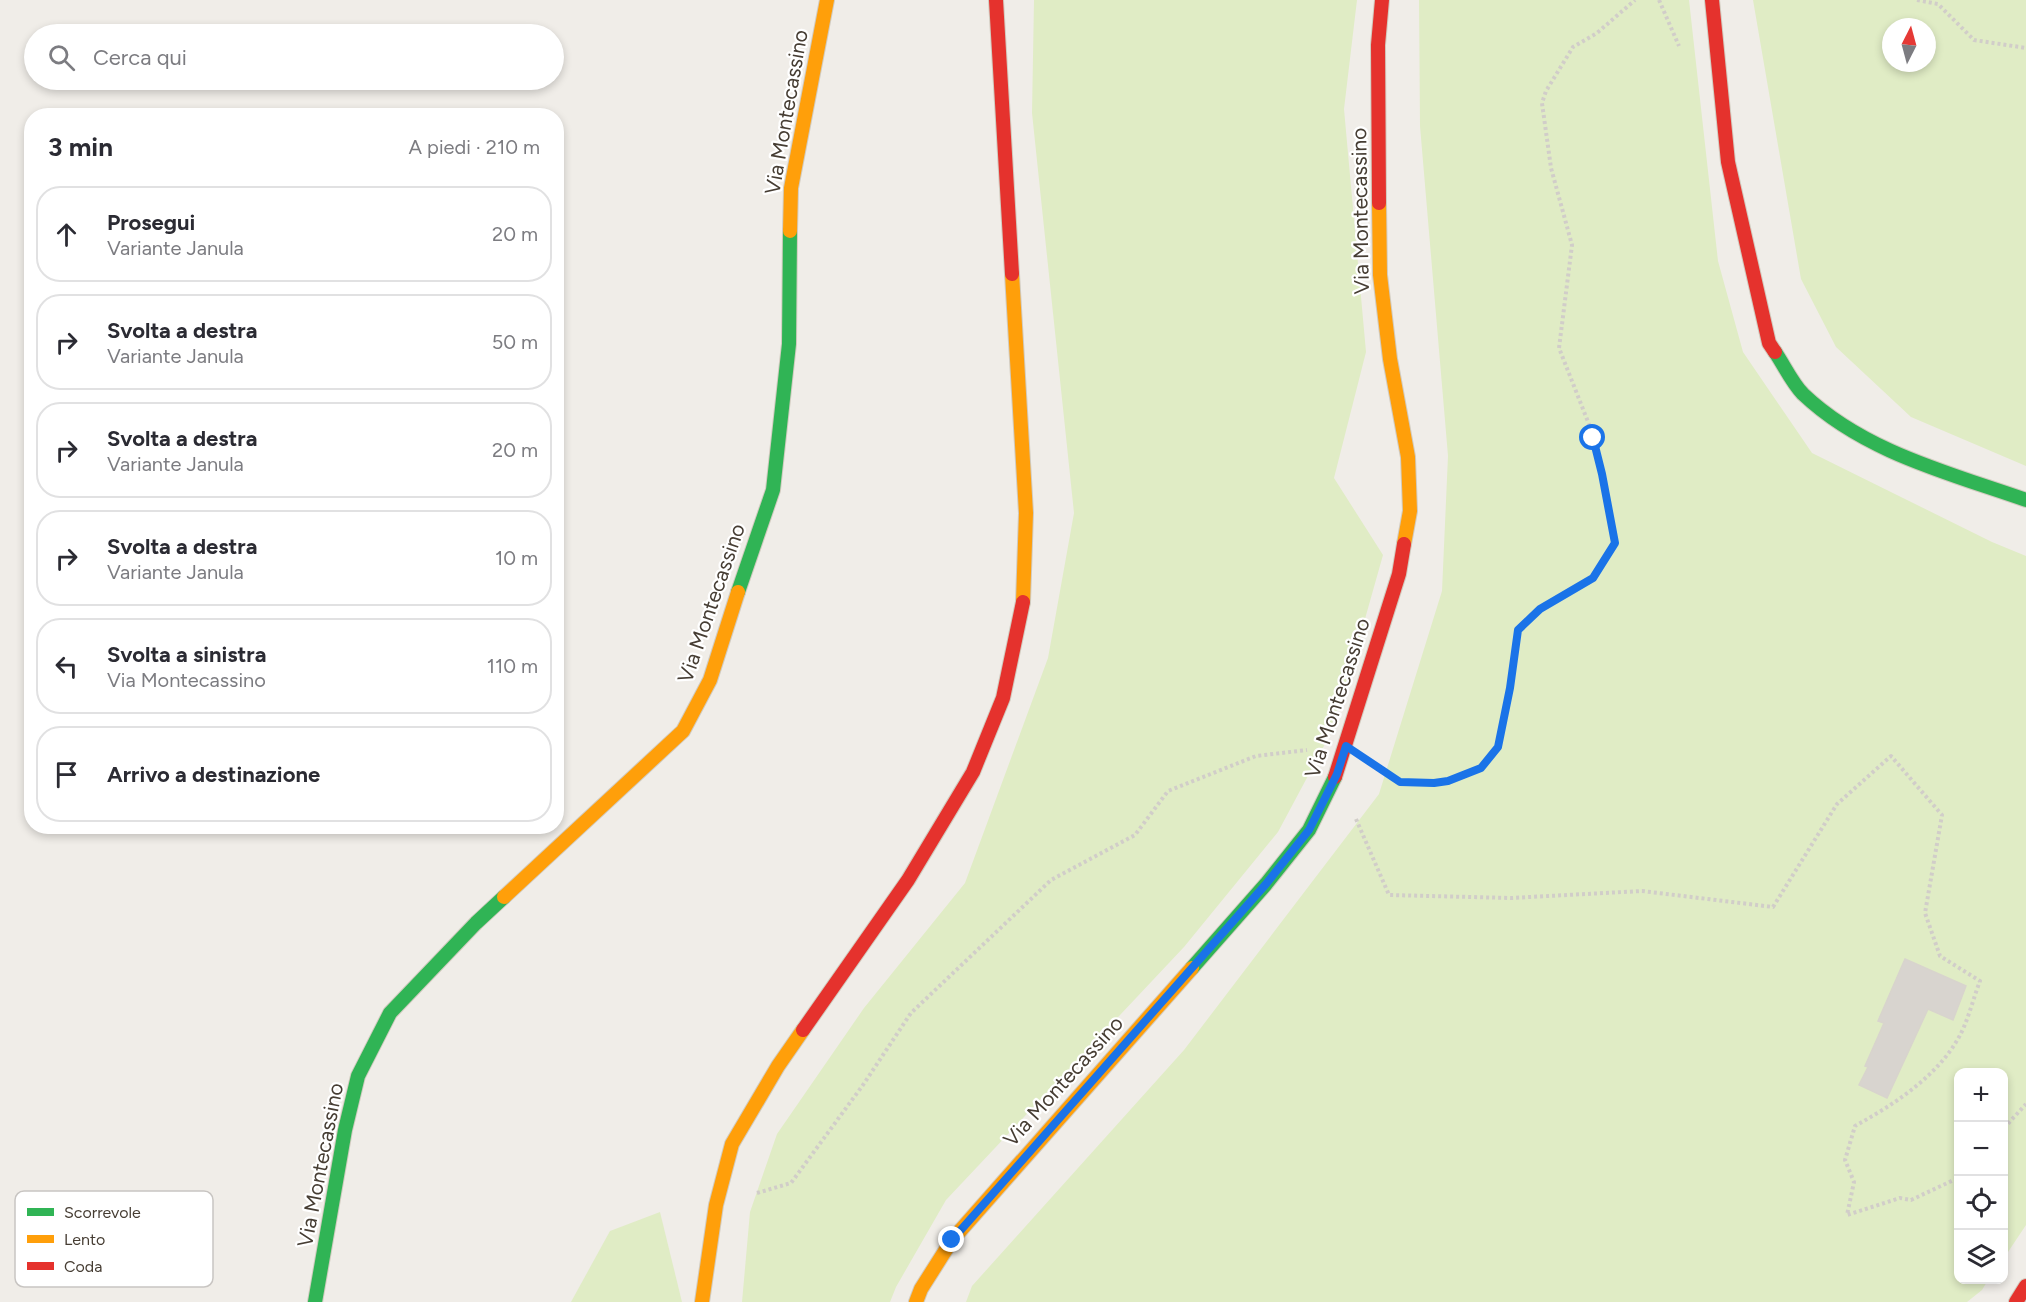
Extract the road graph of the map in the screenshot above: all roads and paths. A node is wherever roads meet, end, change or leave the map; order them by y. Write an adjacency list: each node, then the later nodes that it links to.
1 (826, 0): 16 (street, Via Montecassino)
2 (996, 0): 14 (street)
3 (1382, 0): 9 (street, Via Montecassino)
4 (1635, 0): 9 (path)
5 (1712, 0): 8 (street)
6 (1917, 0): 7 (path)
7 (2026, 48)
8 (2026, 500)
9 (1346, 746): 14 (path); 18 (street, Via Montecassino)
10 (1356, 818): 13 (path)
11 (2026, 1104): 12 (path)
12 (2008, 1124)
13 (1954, 1180)
14 (716, 1205): 17 (street)
15 (2026, 1286): 19 (street)
16 (315, 1302)
17 (702, 1302)
18 (916, 1302)
19 (2016, 1302)

